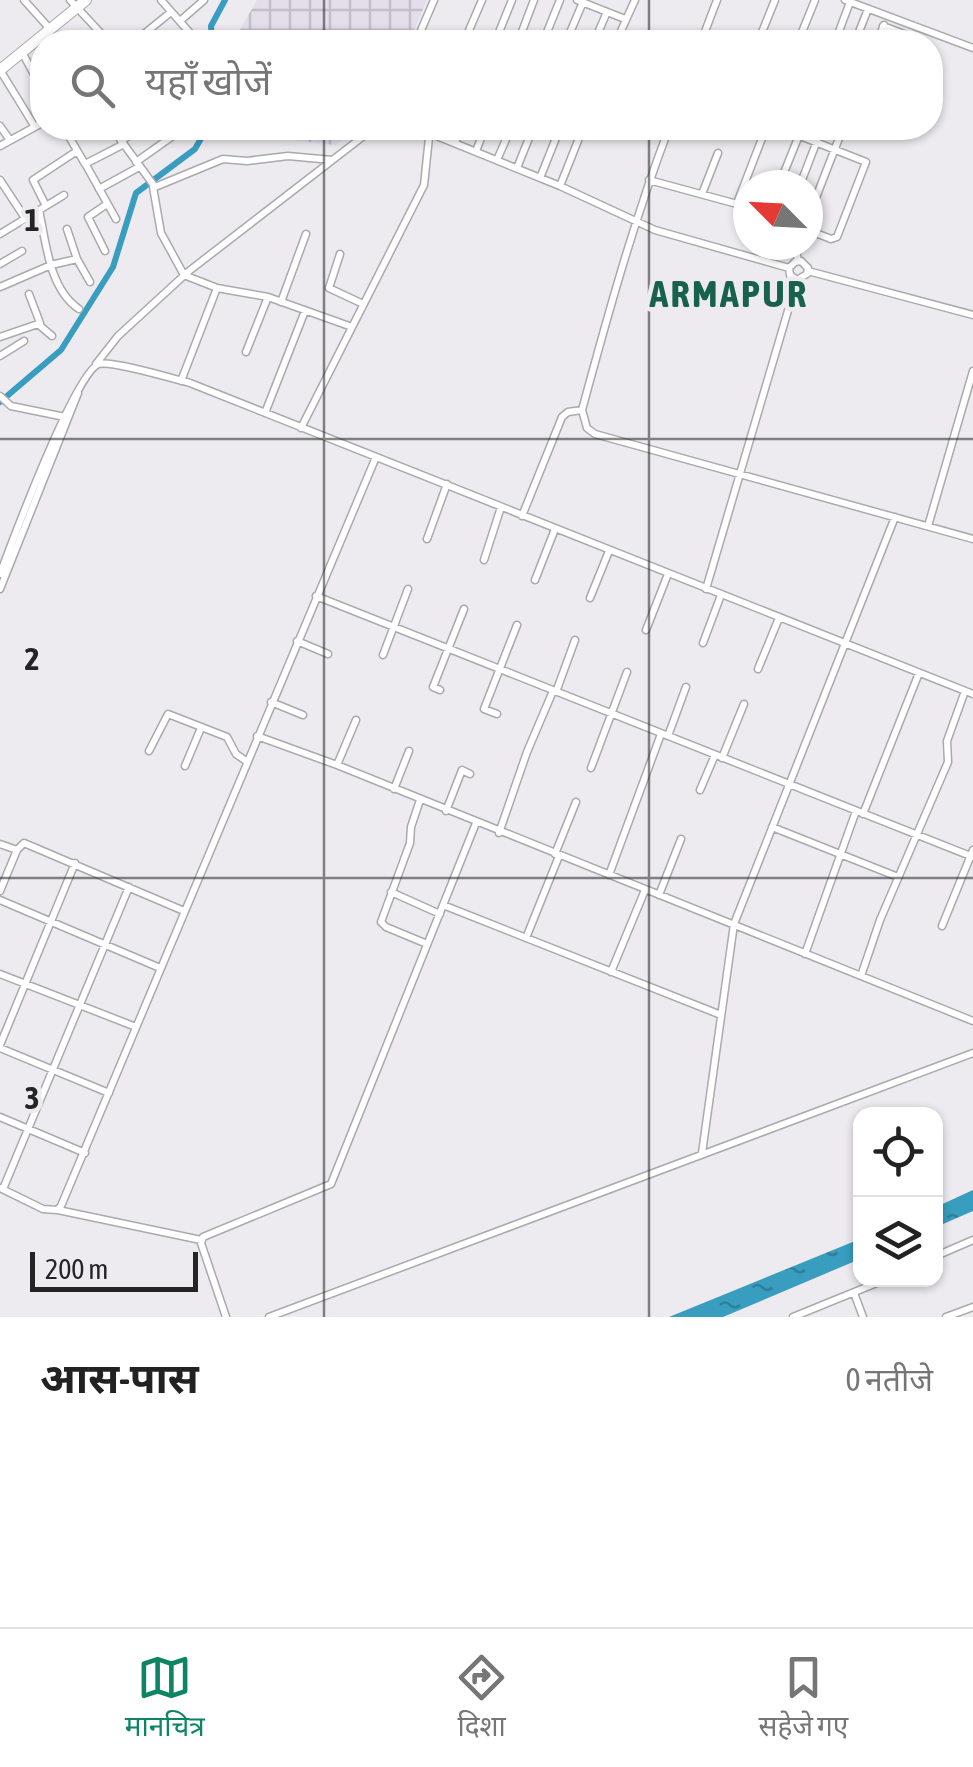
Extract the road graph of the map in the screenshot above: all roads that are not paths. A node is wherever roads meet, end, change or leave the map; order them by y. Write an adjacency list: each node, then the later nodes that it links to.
1 (24, 0): 23 (street)
2 (161, 0): 17 (street)
3 (204, 0): 21 (street)
4 (434, 0): 28 (street)
5 (482, 0): 29 (street)
6 (512, 0): 30 (street)
7 (534, 0): 31 (street)
8 (560, 0): 32 (street)
9 (635, 0): 20 (street)
10 (717, 0): 36 (street)
11 (775, 0): 37 (street)
12 (815, 0): 38 (street)
13 (581, 1): 18 (street); 33 (street)
14 (848, 1): 16 (street); 39 (street)
15 (78, 3): 24 (street); 25 (street)
16 (868, 9): 19 (street); 40 (street)
17 (172, 12): 21 (street); 26 (street)
18 (607, 12): 20 (street); 34 (street)
19 (887, 16): 22 (street); 43 (street)
20 (625, 19): 35 (street)
21 (180, 21): 27 (street)
22 (883, 26): 41 (street); 42 (street)
23 (47, 30)
24 (55, 30)
25 (99, 30)
26 (149, 30)
27 (188, 30)
28 (421, 30)
29 (469, 30)
30 (500, 30)
31 (523, 30)
32 (548, 30)
33 (570, 30)
34 (599, 30)
35 (621, 30)
36 (706, 30)
37 (763, 30)
38 (803, 30)
39 (838, 30)
40 (860, 30)
41 (882, 30)
42 (894, 30)
43 (925, 30)
44 (943, 37): 45 (street)
45 (973, 48)
46 (30, 49): 47 (street)
47 (23, 54): 48 (street); 49 (street)
48 (30, 67)
49 (0, 70): 50 (street)
50 (30, 112)
51 (0, 126): 53 (street)
52 (30, 130): 53 (street)
53 (10, 140): 75 (street)
54 (71, 140): 77 (street)
55 (125, 140): 72 (street)
56 (168, 140): 83 (street)
57 (358, 140): 80 (street)
58 (428, 140): 125 (street)
59 (449, 140): 73 (street)
60 (456, 140): 73 (street)
61 (480, 140): 78 (street)
62 (506, 140): 81 (street)
63 (528, 140): 84 (street)
64 (555, 140): 88 (street)
65 (579, 140): 93 (street)
66 (665, 140): 90 (street)
67 (761, 140): 85 (street)
68 (797, 140): 86 (street)
69 (812, 140): 74 (street)
70 (817, 140): 74 (street)
71 (839, 140): 76 (street)
72 (122, 142): 82 (street); 83 (street)
73 (455, 143): 78 (street)
74 (816, 143): 76 (street); 87 (street)
75 (0, 146)
76 (835, 150): 91 (street); 107 (street)
77 (77, 151): 82 (street); 100 (street)
78 (476, 152): 81 (street)
79 (718, 153): 97 (street)
80 (332, 160): 92 (street); 117 (street)
81 (497, 160): 84 (street)
82 (85, 164): 94 (street)
83 (137, 164): 92 (street); 94 (street)
84 (517, 168): 88 (street)
85 (750, 170)
86 (785, 170)
87 (806, 170)
88 (540, 178): 93 (street)
89 (0, 180): 95 (street)
90 (650, 180): 97 (street); 102 (street)
91 (823, 180)
92 (152, 186): 117 (street)
93 (560, 186): 102 (street)
94 (99, 190): 99 (street)
95 (3, 191): 101 (street)
96 (64, 194): 100 (street)
97 (702, 194): 98 (street)
98 (733, 202)
99 (107, 204): 103 (street); 108 (street)
100 (42, 208): 101 (street); 114 (street)
101 (25, 218): 105 (street)
102 (635, 219): 115 (street); 141 (street)
103 (116, 220)
104 (67, 228): 111 (street)
105 (0, 234)
106 (306, 234): 124 (street)
107 (823, 236)
108 (105, 251)
109 (22, 252): 113 (street)
110 (340, 254): 125 (street)
111 (77, 259): 114 (street); 119 (street)
112 (798, 261): 115 (street); 116 (street)
113 (0, 264)
114 (52, 265): 120 (street); 126 (street)
115 (789, 268): 118 (street)
116 (808, 271): 118 (street); 128 (street)
117 (184, 275): 121 (street); 136 (street)
118 (797, 280): 146 (street)
119 (90, 282)
120 (0, 288)
121 (217, 288): 123 (street); 138 (street)
122 (29, 294): 129 (street)
123 (268, 298): 124 (street); 134 (street)
124 (281, 302): 127 (street)
125 (363, 304): 130 (street)
126 (79, 309)
127 (305, 311): 130 (street); 142 (street)
128 (973, 315)
129 (41, 324): 131 (street); 132 (street)
130 (352, 327): 144 (street)
131 (52, 336)
132 (0, 337)
133 (24, 341): 135 (street)
134 (246, 352)
135 (0, 356)
136 (96, 365): 138 (street); 139 (street)
137 (973, 372): 151 (street)
138 (181, 381): 142 (street)
139 (78, 392): 143 (street); 160 (street)
140 (2, 399): 143 (street)
141 (582, 410): 146 (street); 149 (street)
142 (265, 414): 144 (street)
143 (65, 416): 157 (street)
144 (301, 428): 145 (street)
145 (376, 457): 147 (street); 164 (street)
146 (740, 475): 150 (street); 162 (street)
147 (447, 484): 148 (street); 153 (street)
148 (502, 507): 149 (street); 156 (street)
149 (522, 516): 152 (street)
150 (895, 517): 151 (street); 174 (street)
151 (928, 526): 154 (street)
152 (554, 529): 155 (street); 159 (street)
153 (427, 538)
154 (973, 539)
155 (609, 550): 158 (street); 165 (street)
156 (484, 560)
157 (0, 574)
158 (668, 574): 162 (street); 170 (street)
159 (535, 580)
160 (0, 589)
161 (408, 589): 169 (street)
162 (706, 589): 163 (street)
163 (721, 595): 167 (street); 173 (street)
164 (316, 596): 169 (street); 172 (street)
165 (590, 598)
166 (464, 609): 175 (street)
167 (779, 618): 174 (street); 179 (street)
168 (517, 624): 178 (street)
169 (394, 627): 175 (street); 177 (street)
170 (646, 630)
171 (575, 640): 184 (street)
172 (296, 642): 176 (street); 186 (street)
173 (703, 644)
174 (845, 644): 181 (street); 203 (street)
175 (448, 648): 178 (street); 183 (street)
176 (328, 654)
177 (383, 654)
178 (500, 669): 184 (street); 188 (street)
179 (758, 670)
180 (627, 672): 189 (street)
181 (919, 673): 185 (street); 209 (street)
182 (686, 687): 193 (street)
183 (440, 690)
184 (555, 691): 189 (street); 212 (street)
185 (969, 692): 213 (street)
186 (271, 702): 190 (street); 194 (street)
187 (744, 704): 197 (street)
188 (497, 714)
189 (612, 714): 193 (street); 201 (street)
190 (303, 715)
191 (356, 720): 199 (street)
192 (201, 728): 195 (street); 198 (street); 200 (street)
193 (664, 735): 197 (street); 221 (street)
194 (257, 736): 198 (street); 199 (street)
195 (149, 750)
196 (409, 750): 204 (street)
197 (718, 757): 203 (street); 205 (street)
198 (246, 761): 230 (street)
199 (337, 765): 204 (street)
200 (186, 766)
201 (591, 768)
202 (470, 774): 208 (street)
203 (790, 784): 209 (street); 211 (street)
204 (394, 789): 206 (street)
205 (700, 790)
206 (420, 800): 208 (street); 226 (street)
207 (576, 802): 218 (street)
208 (446, 811): 210 (street)
209 (860, 813): 213 (street); 217 (street)
210 (476, 824): 212 (street); 229 (street)
211 (772, 827): 217 (street); 232 (street)
212 (499, 832): 218 (street)
213 (917, 836): 219 (street); 222 (street)
214 (681, 839): 227 (street)
215 (0, 844): 216 (street)
216 (17, 850): 220 (street); 224 (street)
217 (840, 854): 222 (street); 239 (street)
218 (557, 855): 221 (street); 235 (street)
219 (972, 855): 233 (street)
220 (75, 863): 223 (street); 231 (street)
221 (609, 875): 225 (street)
222 (898, 877): 236 (street)
223 (129, 887): 230 (street); 238 (street)
224 (0, 890)
225 (645, 890): 227 (street); 241 (street)
226 (391, 892): 229 (street); 237 (street)
227 (658, 895): 232 (street)
228 (0, 900): 231 (street)
229 (442, 909): 235 (street); 237 (street)
230 (184, 910): 240 (street)
231 (49, 921): 238 (street); 244 (street)
232 (734, 924): 239 (street); 246 (street)
233 (942, 926)
234 (865, 934): 236 (street)
235 (526, 938): 241 (street)
236 (874, 938): 243 (street)
237 (428, 944): 259 (street)
238 (104, 945): 240 (street); 245 (street)
239 (805, 954): 243 (street)
240 (160, 968): 248 (street)
241 (611, 972): 246 (street)
242 (0, 974): 244 (street)
243 (861, 976): 247 (street)
244 (26, 985): 245 (street); 249 (street)
245 (80, 1006): 248 (street); 251 (street)
246 (721, 1015): 256 (street)
247 (973, 1022)
248 (136, 1027): 252 (street)
249 (0, 1046): 251 (street)
250 (973, 1053): 256 (street)
251 (53, 1070): 252 (street); 254 (street)
252 (109, 1093): 255 (street)
253 (0, 1118): 254 (street)
254 (29, 1129): 255 (street); 257 (street)
255 (86, 1153): 258 (street)
256 (702, 1153): 268 (street)
257 (2, 1189): 258 (street)
258 (57, 1210): 259 (street)
259 (201, 1240): 267 (street)
260 (973, 1240): 261 (street)
261 (943, 1253)
262 (868, 1287): 263 (street)
263 (854, 1293): 265 (street); 269 (street)
264 (973, 1308): 266 (street)
265 (798, 1316)
266 (949, 1316)
267 (226, 1317)
268 (269, 1317)
269 (863, 1317)

